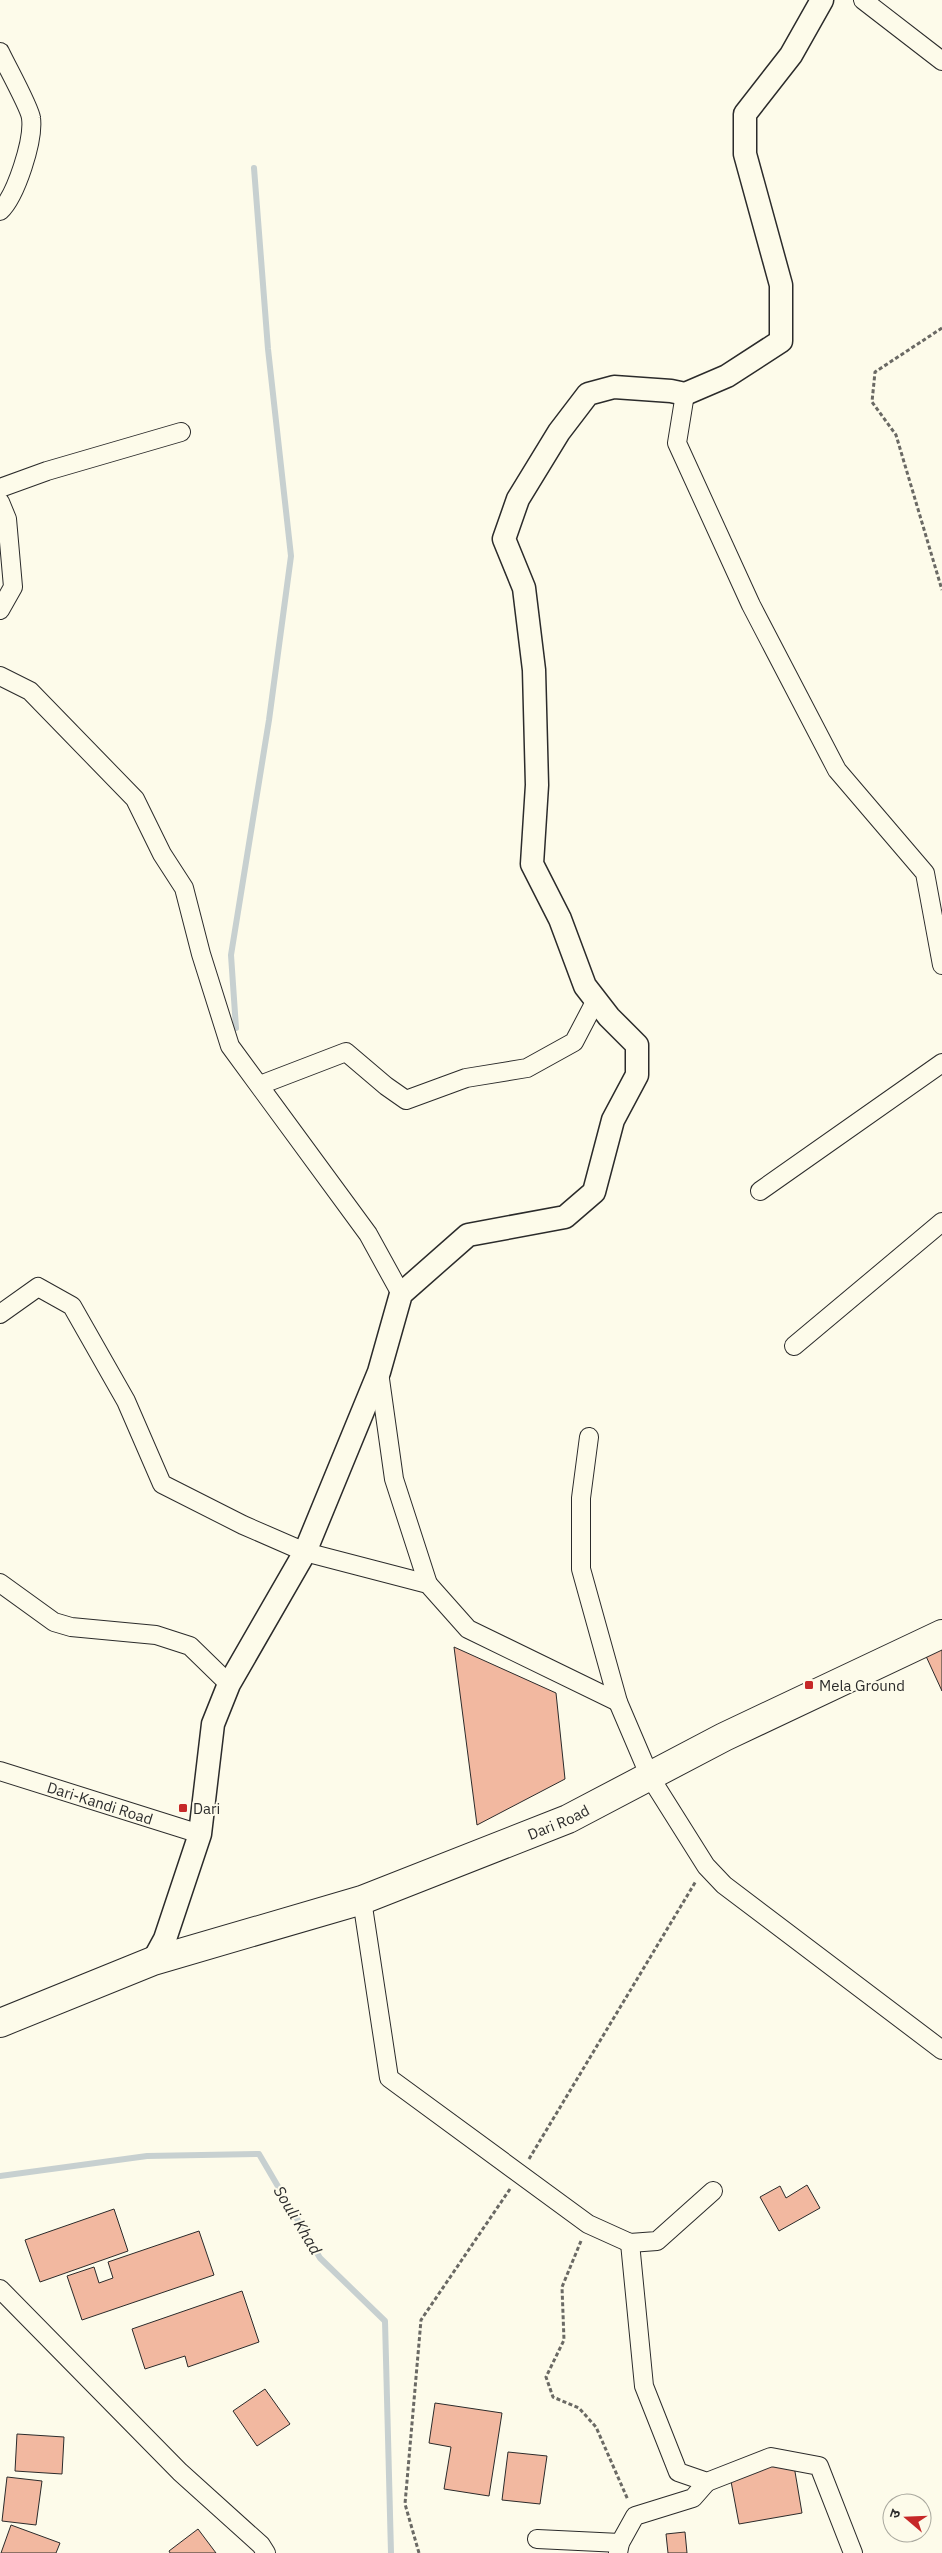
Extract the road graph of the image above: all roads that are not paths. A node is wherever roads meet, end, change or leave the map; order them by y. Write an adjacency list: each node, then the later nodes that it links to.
1 (822, 0): 6 (street)
2 (863, 0): 4 (street)
3 (0, 52): 5 (street)
4 (942, 61)
5 (0, 211)
6 (685, 394): 12 (street); 13 (street)
7 (181, 432): 8 (street)
8 (0, 488)
9 (0, 502): 10 (street)
10 (0, 610)
11 (0, 676): 15 (street)
12 (942, 965)
13 (596, 1000): 15 (street); 18 (street)
14 (942, 1063): 16 (street)
15 (260, 1086): 18 (street)
16 (760, 1191)
17 (942, 1222): 20 (street)
18 (401, 1294): 21 (street)
19 (0, 1314): 23 (street)
20 (794, 1346)
21 (379, 1372): 23 (street); 25 (street)
22 (589, 1437): 28 (street)
23 (305, 1552): 25 (street); 27 (street)
24 (0, 1583): 27 (street)
25 (428, 1584): 28 (street)
26 (942, 1634): 30 (main road, Dari Road)
27 (229, 1684): 31 (street)
28 (618, 1702): 30 (street)
29 (0, 1771): 31 (street, Dari-Kandi Road)
30 (650, 1777): 32 (main road, Dari Road); 35 (street)
31 (200, 1834): 33 (street)
32 (362, 1900): 33 (main road, Dari Road); 37 (street)
33 (153, 1961): 34 (main road, Dari Road)
34 (0, 2023)
35 (942, 2050)
36 (713, 2191): 37 (street)
37 (630, 2243): 39 (street)
38 (0, 2289): 42 (street)
39 (707, 2482): 41 (street); 43 (street)
40 (538, 2539): 41 (street)
41 (619, 2548)
42 (266, 2553)
43 (853, 2553)

